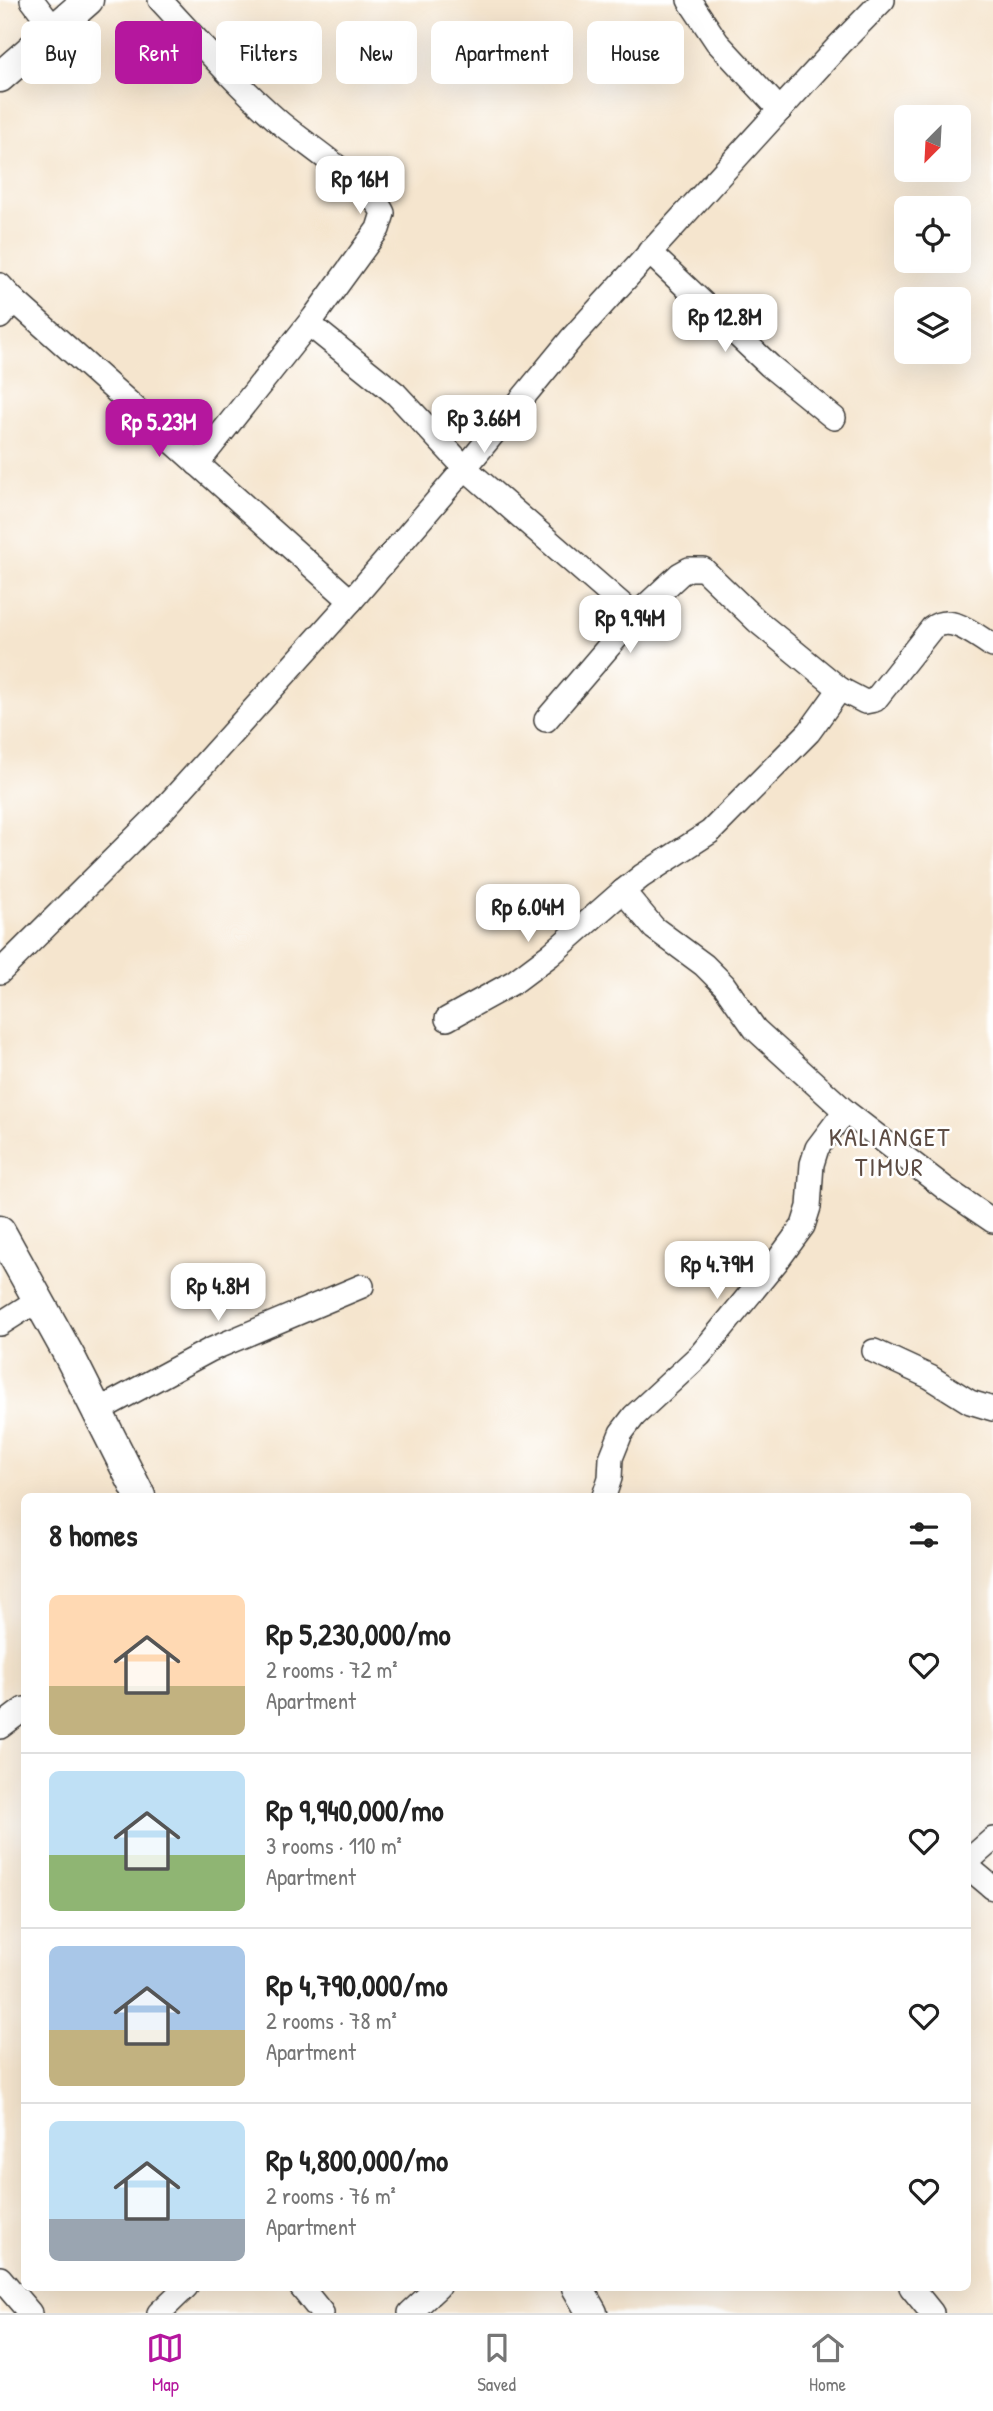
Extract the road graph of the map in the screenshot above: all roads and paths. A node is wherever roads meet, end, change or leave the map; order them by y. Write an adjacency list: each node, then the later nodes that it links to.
1 (32, 0): 6 (street)
2 (88, 0): 7 (main road)
3 (160, 0): 13 (street)
4 (689, 0): 10 (street)
5 (883, 0): 10 (street)
6 (48, 21)
7 (63, 21)
8 (21, 58): 9 (main road)
9 (0, 77)
10 (780, 110): 11 (street)
11 (649, 252): 14 (street); 16 (street)
12 (5, 301): 15 (street)
13 (309, 324): 15 (street); 16 (street)
14 (834, 418)
15 (197, 464): 17 (street)
16 (465, 468): 17 (street); 18 (street)
17 (351, 601): 23 (street)
18 (635, 615): 20 (street); 21 (street)
19 (993, 646): 20 (street)
20 (840, 689): 22 (street)
21 (547, 720)
22 (623, 891): 24 (street); 25 (street)
23 (0, 972)
24 (447, 1019)
25 (845, 1111): 26 (street); 35 (street)
26 (993, 1221)
27 (0, 1231): 29 (main road)
28 (362, 1286): 33 (street)
29 (38, 1300): 30 (street); 33 (main road)
30 (0, 1324)
31 (874, 1351): 32 (street)
32 (993, 1409)
33 (97, 1411): 34 (main road)
34 (138, 1493)
35 (605, 1493)
36 (21, 1711): 37 (street)
37 (0, 1727)
38 (993, 1839): 39 (street)
39 (971, 1858)
40 (971, 1870): 41 (street)
41 (993, 1888)
42 (0, 2278): 48 (street)
43 (182, 2291): 49 (street)
44 (304, 2291): 50 (street)
45 (434, 2291): 51 (street)
46 (579, 2291): 52 (main road)
47 (914, 2291): 53 (street)
48 (30, 2313)
49 (159, 2313)
50 (322, 2313)
51 (410, 2313)
52 (592, 2313)
53 (932, 2313)

